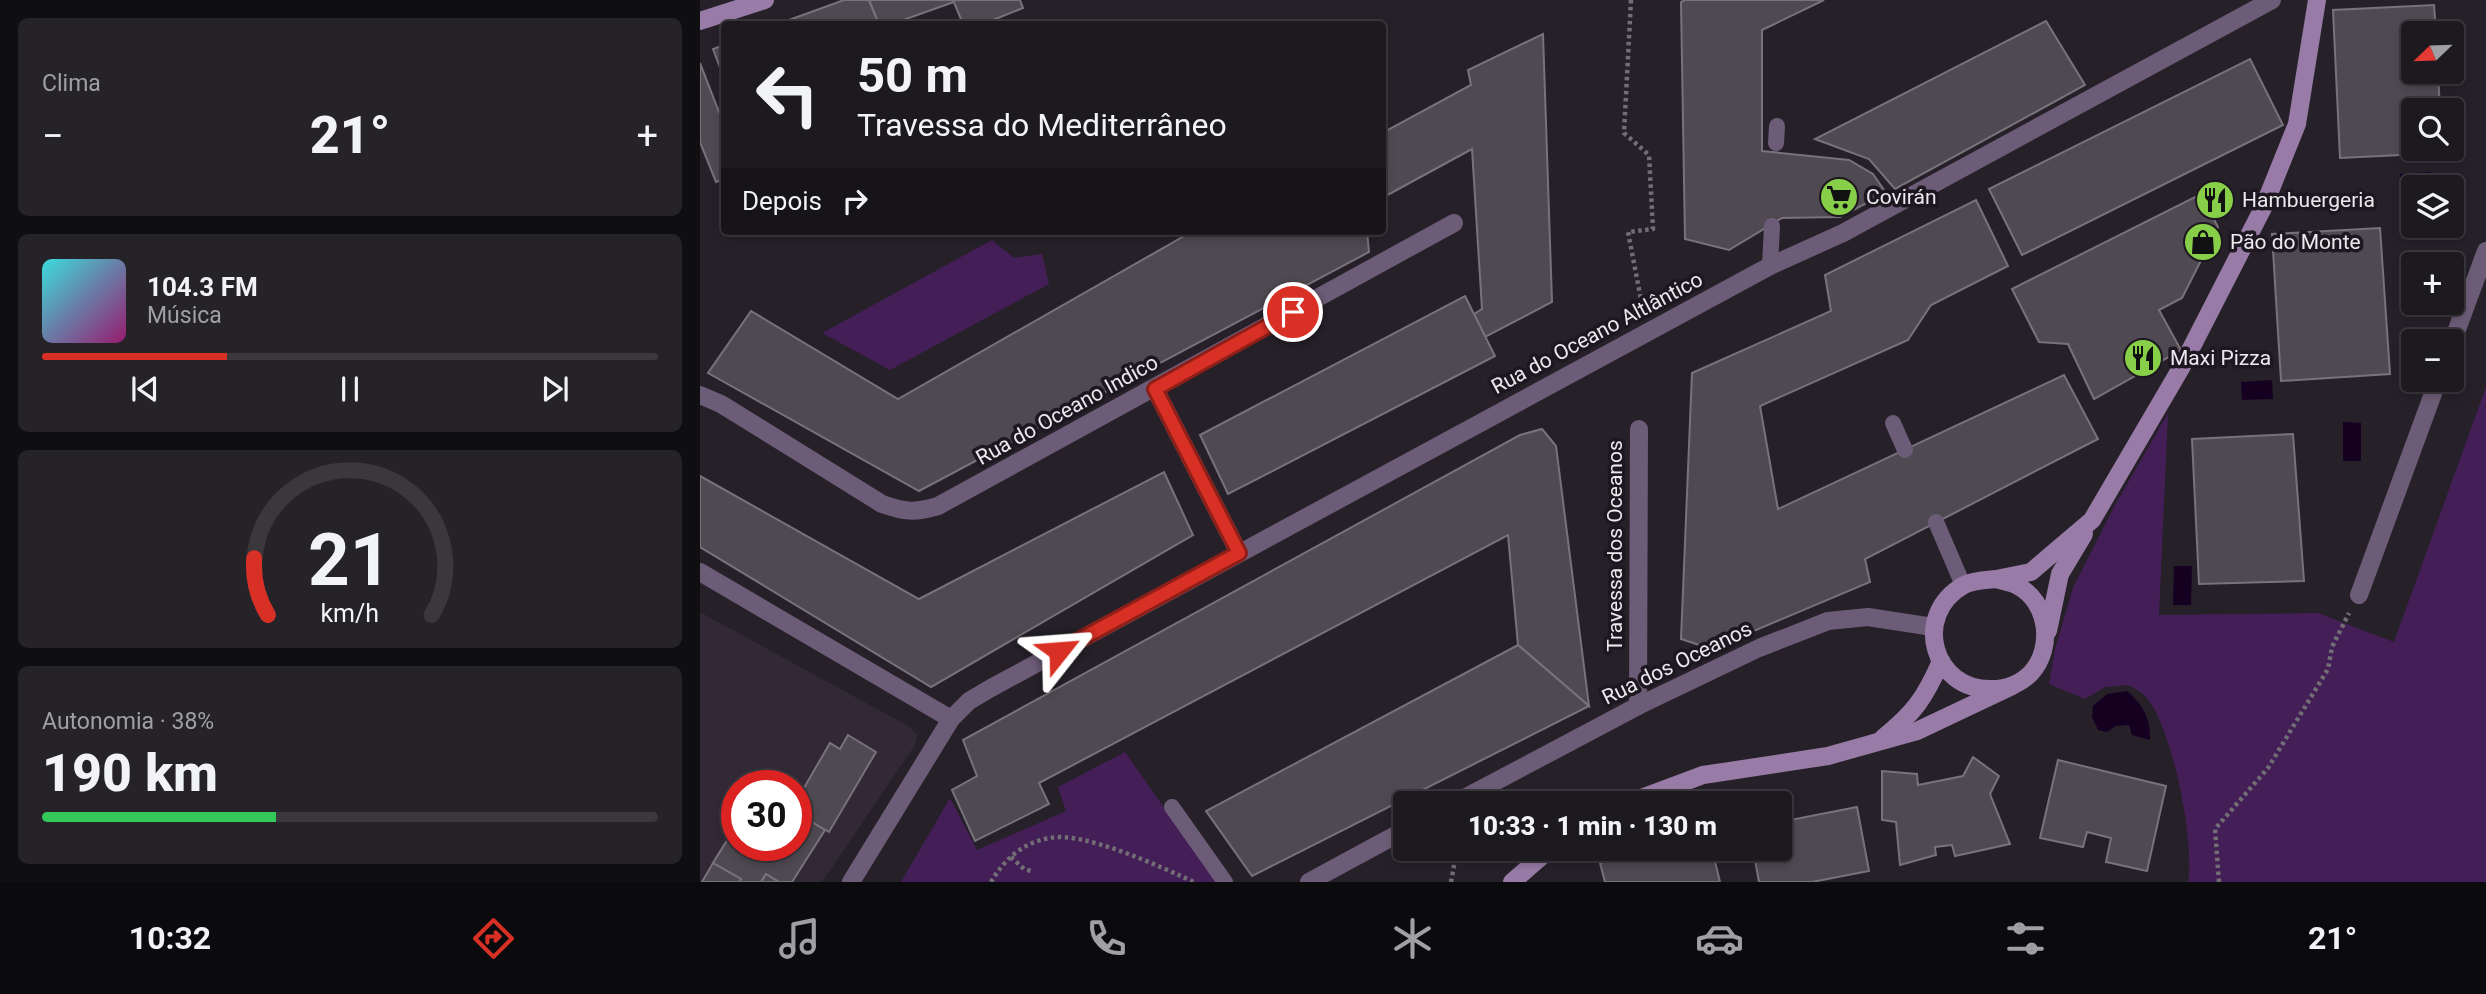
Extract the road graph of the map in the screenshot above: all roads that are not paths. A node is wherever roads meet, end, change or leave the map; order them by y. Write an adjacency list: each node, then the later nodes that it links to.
1 (765, 0): 4 (street)
2 (2272, 0): 10 (street, Rua do Oceano Altlântico)
3 (2317, 0): 18 (street)
4 (700, 21)
5 (1777, 126): 6 (lane)
6 (1776, 143)
7 (1454, 223): 12 (street, Rua do Oceano Indico)
8 (1772, 226): 10 (lane)
9 (2486, 251): 11 (street)
10 (1770, 266): 20 (street, Rua do Oceano Altlântico)
11 (2457, 329)
12 (1155, 389): 14 (street, Rua do Oceano Indico); 20 (street)
13 (2434, 392): 24 (street)
14 (700, 395)
15 (1894, 424): 17 (lane)
16 (1639, 429): 29 (street, Travessa dos Oceanos)
17 (1905, 450)
18 (2092, 520): 22 (street); 26 (street)
19 (1936, 522): 23 (lane)
20 (1239, 553): 30 (street, Rua do Oceano Altlântico)
21 (700, 572): 30 (street)
22 (1996, 579): 23 (street); 26 (street)
23 (1963, 585): 25 (street)
24 (2359, 595)
25 (1933, 627): 27 (street); 29 (street, Rua dos Oceanos)
26 (2046, 641): 28 (street)
27 (1941, 661): 28 (street); 31 (street)
28 (2012, 686): 31 (street)
29 (1638, 706): 32 (street, Rua dos Oceanos)
30 (951, 719): 37 (street, Rua do Oceano Altlântico)
31 (1880, 741): 33 (street)
32 (1478, 791)
33 (1660, 791)
34 (1172, 807): 38 (lane)
35 (1393, 836): 39 (street)
36 (1537, 861): 40 (street)
37 (851, 882)
38 (1225, 882)
39 (1309, 882)
40 (1513, 882)

